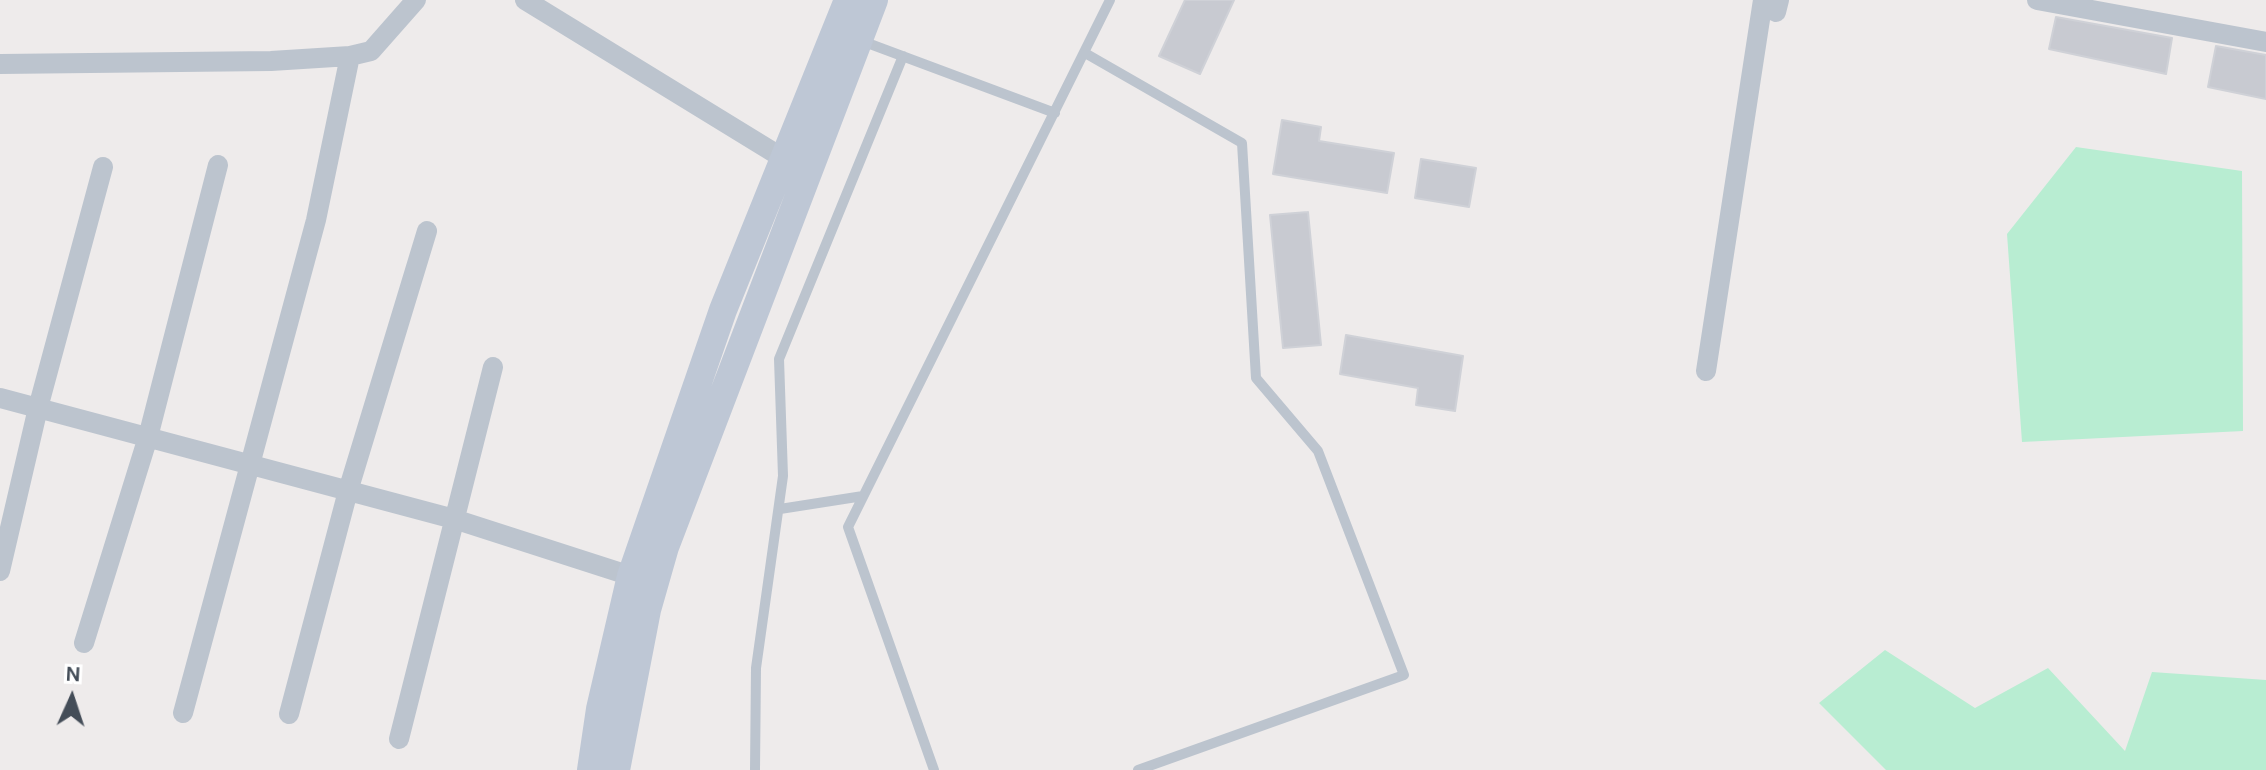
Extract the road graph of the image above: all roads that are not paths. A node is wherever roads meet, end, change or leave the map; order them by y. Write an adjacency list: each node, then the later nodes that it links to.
1 (416, 0): 11 (street)
2 (525, 0): 15 (street)
3 (848, 0): 15 (main road)
4 (874, 0): 8 (main road)
5 (1110, 0): 10 (lane)
6 (2037, 0): 9 (street)
7 (1773, 4): 20 (street)
8 (858, 40): 12 (lane); 36 (main road)
9 (2266, 42)
10 (1085, 53): 14 (lane); 39 (lane)
11 (350, 56): 13 (street); 24 (street)
12 (903, 56): 14 (lane); 27 (lane)
13 (0, 64)
14 (1055, 113): 26 (lane)
15 (786, 160): 30 (main road)
16 (218, 165): 23 (street)
17 (103, 167): 22 (street)
18 (427, 231): 25 (street)
19 (493, 367): 28 (street)
20 (1706, 371)
21 (0, 398): 22 (street)
22 (38, 408): 23 (street); 29 (street)
23 (148, 437): 24 (street); 31 (street)
24 (251, 463): 25 (street); 32 (street)
25 (348, 491): 28 (street); 33 (street)
26 (863, 496): 27 (lane); 38 (lane)
27 (780, 509): 37 (lane)
28 (454, 519): 30 (street); 34 (street)
29 (0, 571)
30 (631, 576): 35 (main road)
31 (84, 643)
32 (183, 713)
33 (289, 714)
34 (399, 739)
35 (591, 770)
36 (616, 770)
37 (755, 770)
38 (934, 770)
39 (1138, 770)

